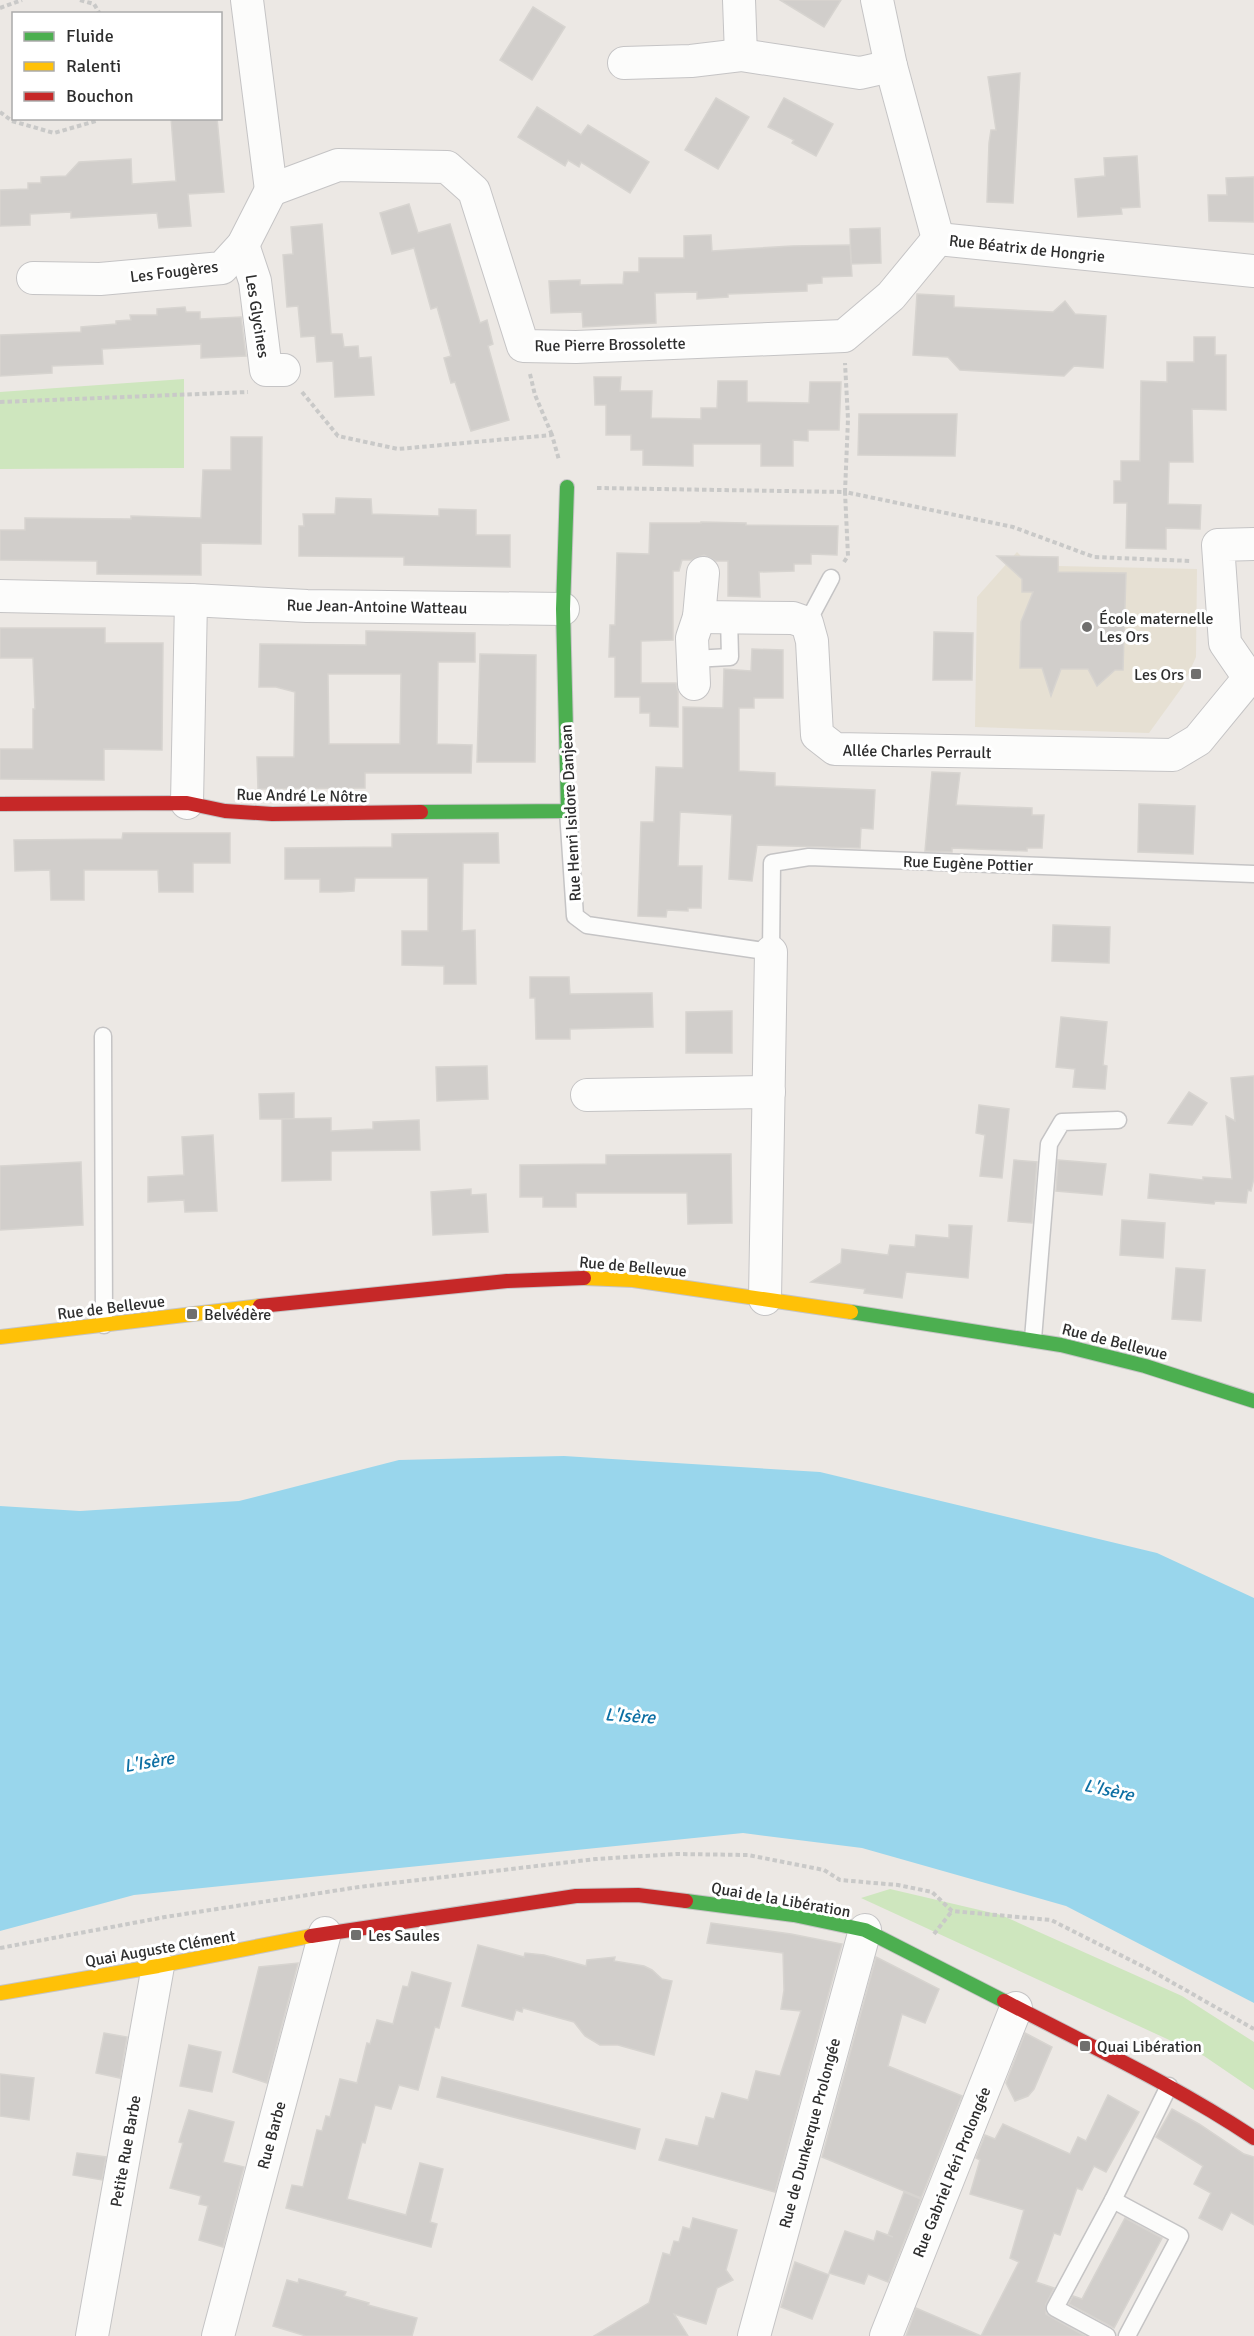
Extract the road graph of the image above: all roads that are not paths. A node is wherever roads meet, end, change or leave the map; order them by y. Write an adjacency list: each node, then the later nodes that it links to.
1 (247, 0): 7 (street)
2 (739, 0): 4 (street)
3 (877, 0): 6 (street, Rue Béatrix de Hongrie)
4 (741, 56): 5 (street); 6 (street)
5 (624, 63)
6 (891, 66): 8 (street, Rue Béatrix de Hongrie)
7 (271, 189): 8 (street, Rue Pierre Brossolette); 9 (street, Les Fougères)
8 (938, 239): 10 (street, Rue Béatrix de Hongrie)
9 (243, 245): 11 (street, Les Fougères); 12 (street, Les Glycines)
10 (1254, 271)
11 (33, 278)
12 (284, 370)
13 (567, 487): 19 (street, Rue Henri Isidore Danjean)
14 (1254, 544): 23 (street)
15 (703, 573): 20 (street)
16 (831, 578): 21 (lane)
17 (0, 596): 18 (street, Rue Jean-Antoine Watteau)
18 (191, 600): 19 (street, Rue Jean-Antoine Watteau); 24 (street)
19 (563, 609): 26 (street, Rue Henri Isidore Danjean)
20 (714, 617): 21 (street); 22 (street)
21 (807, 623): 23 (street, Allée Charles Perrault)
22 (693, 671)
23 (1251, 676)
24 (187, 803): 25 (street, Rue André Le Nôtre); 26 (street, Rue André Le Nôtre)
25 (0, 804)
26 (568, 811): 28 (lane, Rue Henri Isidore Danjean)
27 (1254, 874): 28 (lane, Rue Eugène Pottier)
28 (771, 952): 30 (street)
29 (103, 1036): 34 (lane)
30 (769, 1092): 31 (street); 33 (street)
31 (587, 1095)
32 (1118, 1120): 36 (lane)
33 (765, 1299): 34 (street, Rue de Bellevue); 36 (street, Rue de Bellevue)
34 (104, 1324): 35 (street, Rue de Bellevue)
35 (0, 1336)
36 (1033, 1339): 37 (street, Rue de Bellevue)
37 (1254, 1401)
38 (865, 1930): 39 (street, Quai de la Libération); 42 (street, Quai de la Libération); 48 (street, Rue de Dunkerque Prolongée)
39 (325, 1933): 40 (street, Quai Auguste Clément); 47 (street, Rue Barbe)
40 (158, 1966): 41 (street, Quai Auguste Clément); 46 (street, Petite Rue Barbe)
41 (0, 1993)
42 (1016, 2008): 43 (street, Quai de la Libération); 49 (street, Rue Gabriel Péri Prolongée)
43 (1169, 2086): 44 (street, Quai de la Libération); 45 (lane)
44 (1254, 2138)
45 (1113, 2200): 50 (lane); 51 (lane)
46 (92, 2336)
47 (218, 2336)
48 (754, 2336)
49 (886, 2336)
50 (1107, 2336)
51 (1127, 2336)

